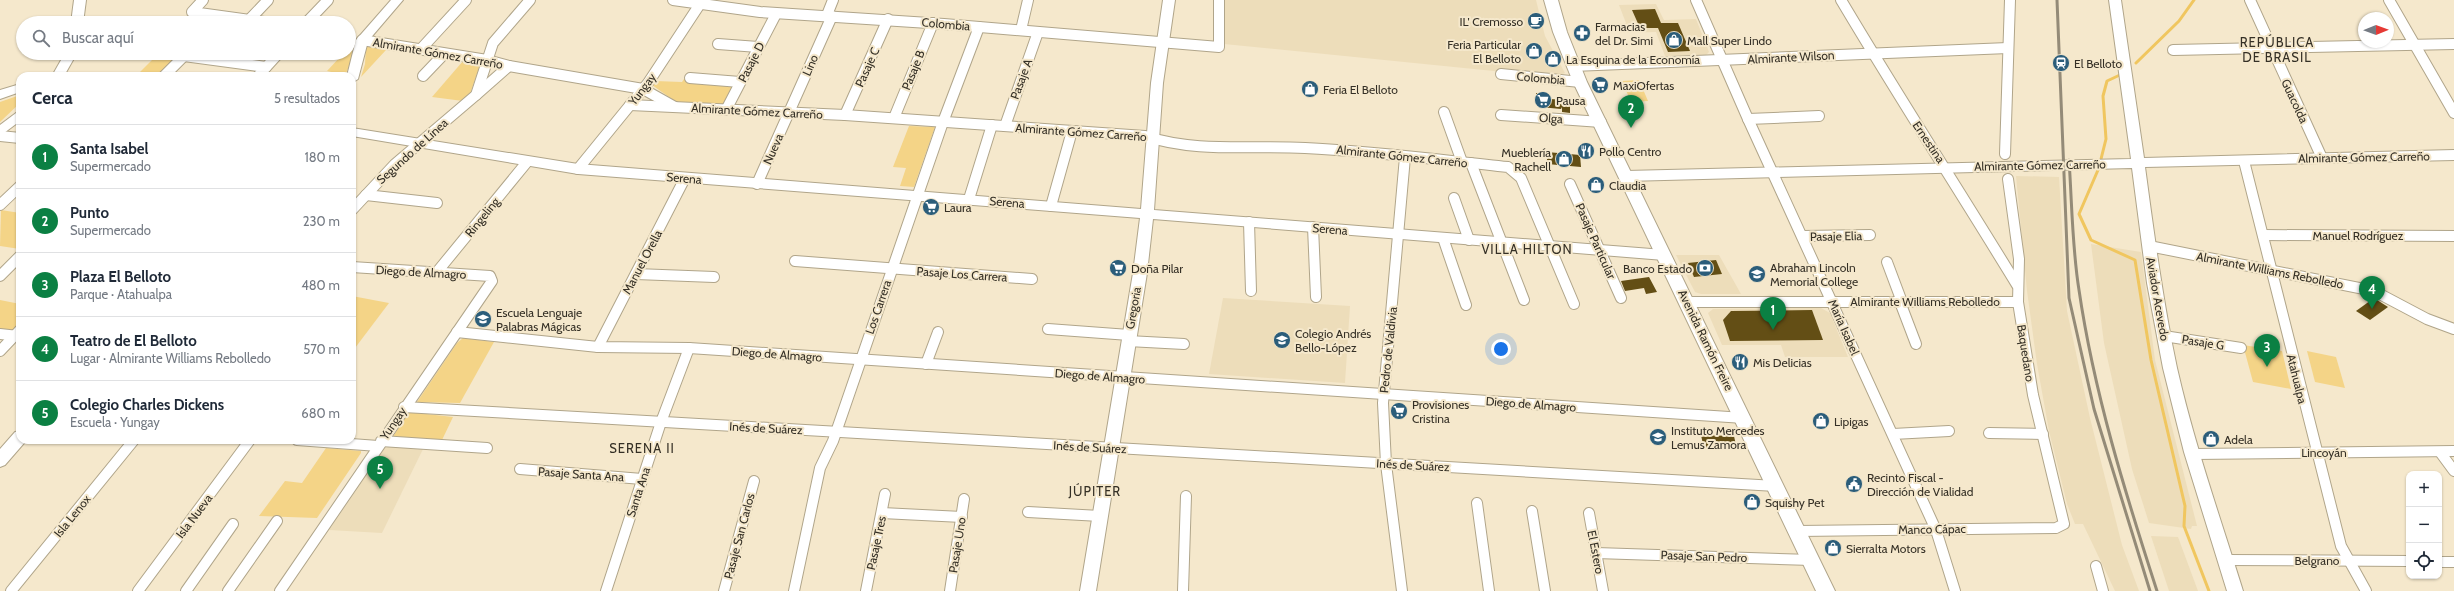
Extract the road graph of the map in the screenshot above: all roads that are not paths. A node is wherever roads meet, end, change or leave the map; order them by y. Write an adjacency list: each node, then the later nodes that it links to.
1 (80, 0): 22 (street)
2 (203, 0): 23 (street)
3 (268, 0): 24 (street)
4 (328, 0): 25 (street)
5 (397, 0): 32 (street)
6 (466, 0): 40 (street)
7 (530, 0): 48 (street)
8 (673, 0): 20 (street, Colombia)
9 (833, 0): 26 (street, Lino)
10 (1028, 0): 30 (street)
11 (1169, 0): 33 (street, Gregoria)
12 (1219, 0): 33 (street, Colombia)
13 (1551, 0): 51 (main road, Avenida Ramón Freire)
14 (1696, 0): 49 (street, María Isabel)
15 (1841, 0): 42 (street, Ernestina)
16 (2010, 0): 38 (street)
17 (2114, 0): 96 (street, Aviador Acevedo)
18 (2250, 0): 39 (street, Guacolda)
19 (2389, 0): 36 (street)
20 (697, 3): 21 (street, Colombia); 63 (street, Yungay)
21 (776, 14): 26 (street, Colombia); 37 (street, Pasaje D)
22 (78, 16)
23 (208, 16)
24 (253, 16)
25 (313, 16)
26 (830, 16): 27 (street, Colombia); 70 (street, Lino)
27 (888, 19): 28 (street, Colombia); 72 (street, Pasaje C)
28 (933, 23): 29 (street, Colombia); 76 (street, Pasaje B)
29 (980, 27): 30 (street, Colombia); 78 (street, Los Carrera)
30 (1021, 30): 31 (street, Colombia)
31 (1038, 32): 33 (street, Colombia); 81 (street, Pasaje A)
32 (362, 40): 40 (street, Almirante Gómez Carreño); 56 (street)
33 (1163, 43): 87 (street, Gregoria)
34 (718, 44): 37 (street)
35 (2454, 44): 36 (street)
36 (2415, 45): 39 (street); 71 (street)
37 (758, 47): 60 (street, Pasaje D)
38 (2008, 48): 42 (street, Almirante Wilson); 89 (street)
39 (2271, 48): 41 (street); 92 (street, Guacolda)
40 (420, 50): 43 (street, Almirante Gómez Carreño)
41 (2173, 50)
42 (1872, 53): 49 (street, Almirante Wilson); 97 (street, Ernestina)
43 (444, 54): 48 (street, Almirante Gómez Carreño); 58 (street)
44 (67, 60): 53 (street)
45 (180, 60): 54 (street)
46 (223, 60): 52 (street)
47 (272, 60): 52 (street)
48 (487, 60): 50 (street, Almirante Gómez Carreño); 65 (street)
49 (1722, 60): 51 (street, Almirante Wilson); 77 (street, María Isabel)
50 (509, 66): 63 (street, Almirante Gómez Carreño); 65 (street, Segundo de Línea)
51 (1573, 66): 61 (main road, Avenida Ramón Freire)
52 (266, 67): 55 (street)
53 (60, 72)
54 (168, 72)
55 (262, 72)
56 (354, 72)
57 (1501, 74): 61 (street, Colombia)
58 (423, 76)
59 (690, 78): 60 (street)
60 (740, 82): 68 (street, Pasaje D)
61 (1580, 82): 79 (main road, Avenida Ramón Freire)
62 (16, 89): 64 (street)
63 (643, 89): 66 (street, Yungay); 67 (street, Almirante Gómez Carreño)
64 (0, 95)
65 (476, 95): 88 (street, Segundo de Línea)
66 (630, 105): 67 (street, Almirante Gómez Carreño); 98 (street, Yungay)
67 (675, 107): 68 (street, Almirante Gómez Carreño)
68 (726, 110): 70 (street, Almirante Gómez Carreño)
69 (1444, 112): 95 (street)
70 (788, 113): 72 (street, Almirante Gómez Carreño); 103 (street, Nueva)
71 (2454, 113)
72 (845, 114): 76 (street, Almirante Gómez Carreño)
73 (1501, 115): 79 (street, Olga)
74 (1819, 116): 77 (street)
75 (16, 118): 83 (street)
76 (894, 118): 78 (street, Almirante Gómez Carreño)
77 (1748, 119): 99 (street, María Isabel)
78 (943, 122): 80 (street, Almirante Gómez Carreño); 107 (street, Los Carrera)
79 (1601, 122): 100 (main road, Avenida Ramón Freire)
80 (992, 125): 81 (street, Almirante Gómez Carreño); 109 (street)
81 (1005, 126): 82 (street, Almirante Gómez Carreño)
82 (1072, 131): 87 (street, Almirante Gómez Carreño); 113 (street)
83 (0, 132)
84 (356, 133): 88 (street, Serena)
85 (0, 136): 86 (street)
86 (16, 138)
87 (1155, 138): 91 (street, Almirante Gómez Carreño); 114 (street, Gregoria)
88 (418, 144): 94 (street, Serena); 106 (street, Segundo de Línea)
89 (2005, 154)
90 (2454, 155): 92 (street, Almirante Gómez Carreño)
91 (1405, 157): 95 (street, Almirante Gómez Carreño); 117 (street, Pedro de Valdivia)
92 (2322, 158): 93 (street, Almirante Gómez Carreño)
93 (2244, 161): 96 (street, Almirante Gómez Carreño); 119 (street, Atahualpa)
94 (527, 162): 98 (street, Serena); 135 (street, Ringeling)
95 (1467, 163): 124 (street); 126 (street, Almirante Gómez Carreño)
96 (2138, 163): 97 (street, Almirante Gómez Carreño); 125 (street, Aviador Acevedo)
97 (1945, 167): 99 (street, Almirante Gómez Carreño); 141 (street, Ernestina)
98 (578, 169): 101 (street, Serena)
99 (1774, 172): 100 (street, Almirante Gómez Carreño); 120 (street, María Isabel)
100 (1626, 176): 128 (main road, Avenida Ramón Freire)
101 (685, 178): 103 (street, Serena); 136 (street, Manuel Orella)
102 (2008, 179): 141 (street, Baquedano)
103 (757, 184): 107 (street, Serena)
104 (1570, 184): 127 (street, Pasaje Particular)
105 (16, 190): 111 (street)
106 (366, 195): 110 (street); 112 (street, Segundo de Línea)
107 (918, 195): 109 (street, Serena); 133 (street, Los Carrera)
108 (1454, 198): 123 (street)
109 (969, 199): 113 (street, Serena)
110 (437, 204)
111 (0, 205)
112 (356, 206)
113 (1051, 206): 114 (street, Serena)
114 (1148, 214): 115 (street, Serena); 160 (street, Gregoria)
115 (1249, 222): 116 (street, Serena); 142 (street)
116 (1313, 227): 117 (street, Serena); 143 (street)
117 (1399, 234): 122 (street, Serena); 170 (street, Pedro de Valdivia)
118 (1870, 235): 120 (street, Pasaje Elia)
119 (2263, 235): 121 (street, Manuel Rodríguez); 134 (street, Atahualpa)
120 (1803, 236): 146 (street, María Isabel)
121 (2454, 236)
122 (1443, 238): 123 (street, Serena); 151 (street)
123 (1469, 240): 124 (street, Serena)
124 (1501, 243): 126 (street, Serena); 145 (street)
125 (2149, 246): 134 (street, Almirante Williams Rebolledo); 159 (street, Aviador Acevedo)
126 (1551, 247): 127 (street, Serena); 150 (street)
127 (1601, 251): 128 (street, Serena); 144 (street, Pasaje Particular)
128 (1664, 255): 147 (main road, Avenida Ramón Freire)
129 (16, 260): 137 (street)
130 (795, 261): 133 (street, Pasaje Los Carrera)
131 (1887, 262): 148 (street)
132 (356, 267): 135 (street, Diego de Almagro)
133 (892, 268): 140 (street, Pasaje Los Carrera); 167 (street, Los Carrera)
134 (2271, 270): 153 (street, Almirante Williams Rebolledo); 187 (street, Atahualpa)
135 (437, 272): 138 (street, Diego de Almagro)
136 (636, 274): 139 (street); 163 (street, Manuel Orella)
137 (0, 276)
138 (490, 276): 154 (street, Yungay)
139 (714, 277)
140 (1032, 279)
141 (2017, 285): 149 (street, Baquedano)
142 (1251, 291)
143 (1316, 296)
144 (1621, 298)
145 (1524, 300)
146 (1832, 300): 147 (street, Almirante Williams Rebolledo); 148 (street, Almirante Williams Rebolledo); 177 (street, María Isabel)
147 (1688, 302): 172 (main road, Avenida Ramón Freire)
148 (1901, 302): 149 (street, Almirante Williams Rebolledo); 162 (street)
149 (2018, 302): 178 (street, Baquedano)
150 (1574, 304)
151 (1466, 305)
152 (1048, 329): 160 (street)
153 (2454, 329)
154 (457, 332): 163 (street, Diego de Almagro); 171 (street, Yungay)
155 (938, 332): 168 (street)
156 (0, 334): 157 (street)
157 (16, 334)
158 (16, 336): 166 (street)
159 (2164, 336): 165 (street, Pasaje G); 189 (street, Aviador Acevedo)
160 (1128, 338): 161 (street); 169 (street, Gregoria)
161 (1184, 344)
162 (1916, 344)
163 (598, 347): 164 (street, Diego de Almagro)
164 (689, 348): 167 (street, Diego de Almagro); 173 (street, Santa Ana)
165 (2241, 348)
166 (0, 351)
167 (860, 359): 168 (street, Diego de Almagro); 175 (street, Los Carrera)
168 (926, 364): 169 (street, Diego de Almagro)
169 (1122, 378): 170 (street, Diego de Almagro); 185 (street, Gregoria)
170 (1383, 394): 172 (street, Diego de Almagro); 191 (street, Pedro de Valdivia)
171 (404, 407): 173 (street, Inés de Suárez); 181 (street, Yungay)
172 (1744, 418): 196 (main road, Avenida Ramón Freire)
173 (661, 422): 175 (street, Inés de Suárez); 194 (street, Santa Ana)
174 (1949, 431): 177 (street)
175 (836, 432): 185 (street, Inés de Suárez); 227 (street, Los Carrera)
176 (1990, 433): 178 (street)
177 (1893, 434): 210 (street, María Isabel)
178 (2043, 434): 209 (street, Baquedano)
179 (16, 442): 190 (street)
180 (356, 442): 181 (street)
181 (380, 443): 184 (street); 224 (street, Yungay)
182 (131, 444): 220 (street, Isla Lenox)
183 (247, 444): 221 (street, Isla Nueva)
184 (487, 448)
185 (1111, 448): 191 (street, Inés de Suárez); 205 (street, Gregoria)
186 (2454, 451): 188 (street, Lincoyán)
187 (2316, 452): 188 (street, Lincoyán); 189 (street, Lincoyán); 215 (street, Atahualpa)
188 (2440, 452): 193 (street)
189 (2194, 454): 214 (street, Aviador Acevedo)
190 (0, 460)
191 (1386, 464): 196 (street, Inés de Suárez); 232 (street, Pedro de Valdivia)
192 (520, 469): 194 (street, Pasaje Santa Ana)
193 (2454, 472)
194 (642, 479): 225 (street, Santa Ana)
195 (754, 480): 226 (street, Pasaje San Carlos)
196 (1776, 486): 211 (main road, Avenida Ramón Freire)
197 (886, 494): 203 (street, Pasaje Tres)
198 (1186, 496): 231 (street)
199 (964, 499): 206 (street, Pasaje Uno)
200 (1477, 503): 233 (street)
201 (1532, 511): 234 (street)
202 (1028, 512): 205 (street)
203 (882, 513): 206 (street); 228 (street, Pasaje Tres)
204 (1589, 513): 212 (street, El Estero)
205 (1100, 516): 230 (street, Gregoria)
206 (962, 517): 229 (street, Pasaje Uno)
207 (276, 521): 223 (street)
208 (233, 524): 222 (street)
209 (2064, 524): 210 (street, Manco Cápac)
210 (1936, 530): 211 (street, Manco Cápac); 237 (street, María Isabel)
211 (1798, 532): 213 (main road, Avenida Ramón Freire)
212 (1596, 553): 213 (street, Pasaje San Pedro); 235 (street, El Estero)
213 (1812, 560): 236 (main road, Avenida Ramón Freire)
214 (2225, 560): 215 (street, Belgrano); 239 (street, Aviador Acevedo)
215 (2347, 560): 216 (street, Belgrano); 240 (street, Atahualpa)
216 (2406, 561)
217 (2442, 562): 218 (street)
218 (2454, 562)
219 (2096, 566): 238 (street)
220 (11, 591)
221 (138, 591)
222 (186, 591)
223 (228, 591)
224 (280, 591)
225 (606, 591)
226 (724, 591)
227 (794, 591)
228 (866, 591)
229 (950, 591)
230 (1088, 591)
231 (1183, 591)
232 (1402, 591)
233 (1489, 591)
234 (1545, 591)
235 (1603, 591)
236 (1826, 591)
237 (1955, 591)
238 (2103, 591)
239 (2235, 591)
240 (2366, 591)

